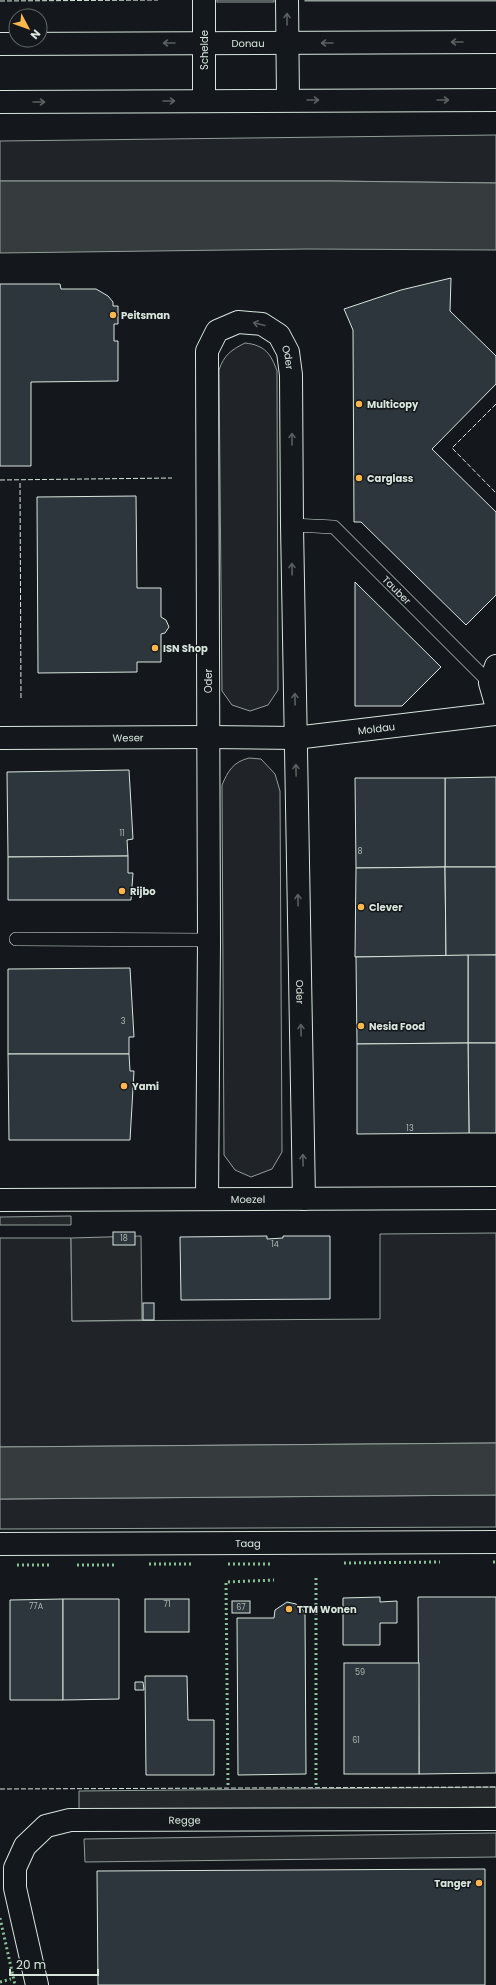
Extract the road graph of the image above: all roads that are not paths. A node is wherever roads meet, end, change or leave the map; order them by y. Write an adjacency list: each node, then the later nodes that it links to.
1 (204, 0): 4 (street, Schelde)
2 (287, 0): 5 (street, one-way to 2)
3 (496, 42): 5 (street, Donau, one-way to 5)
4 (204, 43): 5 (street, Donau); 6 (street, Donau, one-way to 6); 9 (street, Schelde)
5 (288, 43): 7 (street)
6 (0, 44)
7 (288, 100): 8 (street, one-way to 8); 9 (street)
8 (496, 100)
9 (204, 101): 10 (street, one-way to 9)
10 (0, 102)
11 (292, 525): 12 (lane, Tauber); 15 (street, Oder, one-way to 15); 18 (street, Oder, one-way to 11)
12 (493, 675): 13 (street, Tauber)
13 (496, 704)
14 (496, 714): 18 (street, Moldau)
15 (208, 737): 16 (street, Weser); 17 (street, Weser); 20 (street, Oder)
16 (0, 738)
17 (256, 738): 18 (street, Moldau)
18 (295, 738): 23 (street, Oder, one-way to 18)
19 (16, 939): 20 (lane)
20 (209, 940): 22 (street, Oder)
21 (496, 1198): 23 (street, Moezel)
22 (206, 1199): 23 (street, Moezel); 24 (street, Moezel)
23 (304, 1199)
24 (0, 1200)
25 (496, 1542): 26 (street, Taag)
26 (0, 1544)
27 (496, 1819): 28 (street, Regge)
28 (37, 1985)

